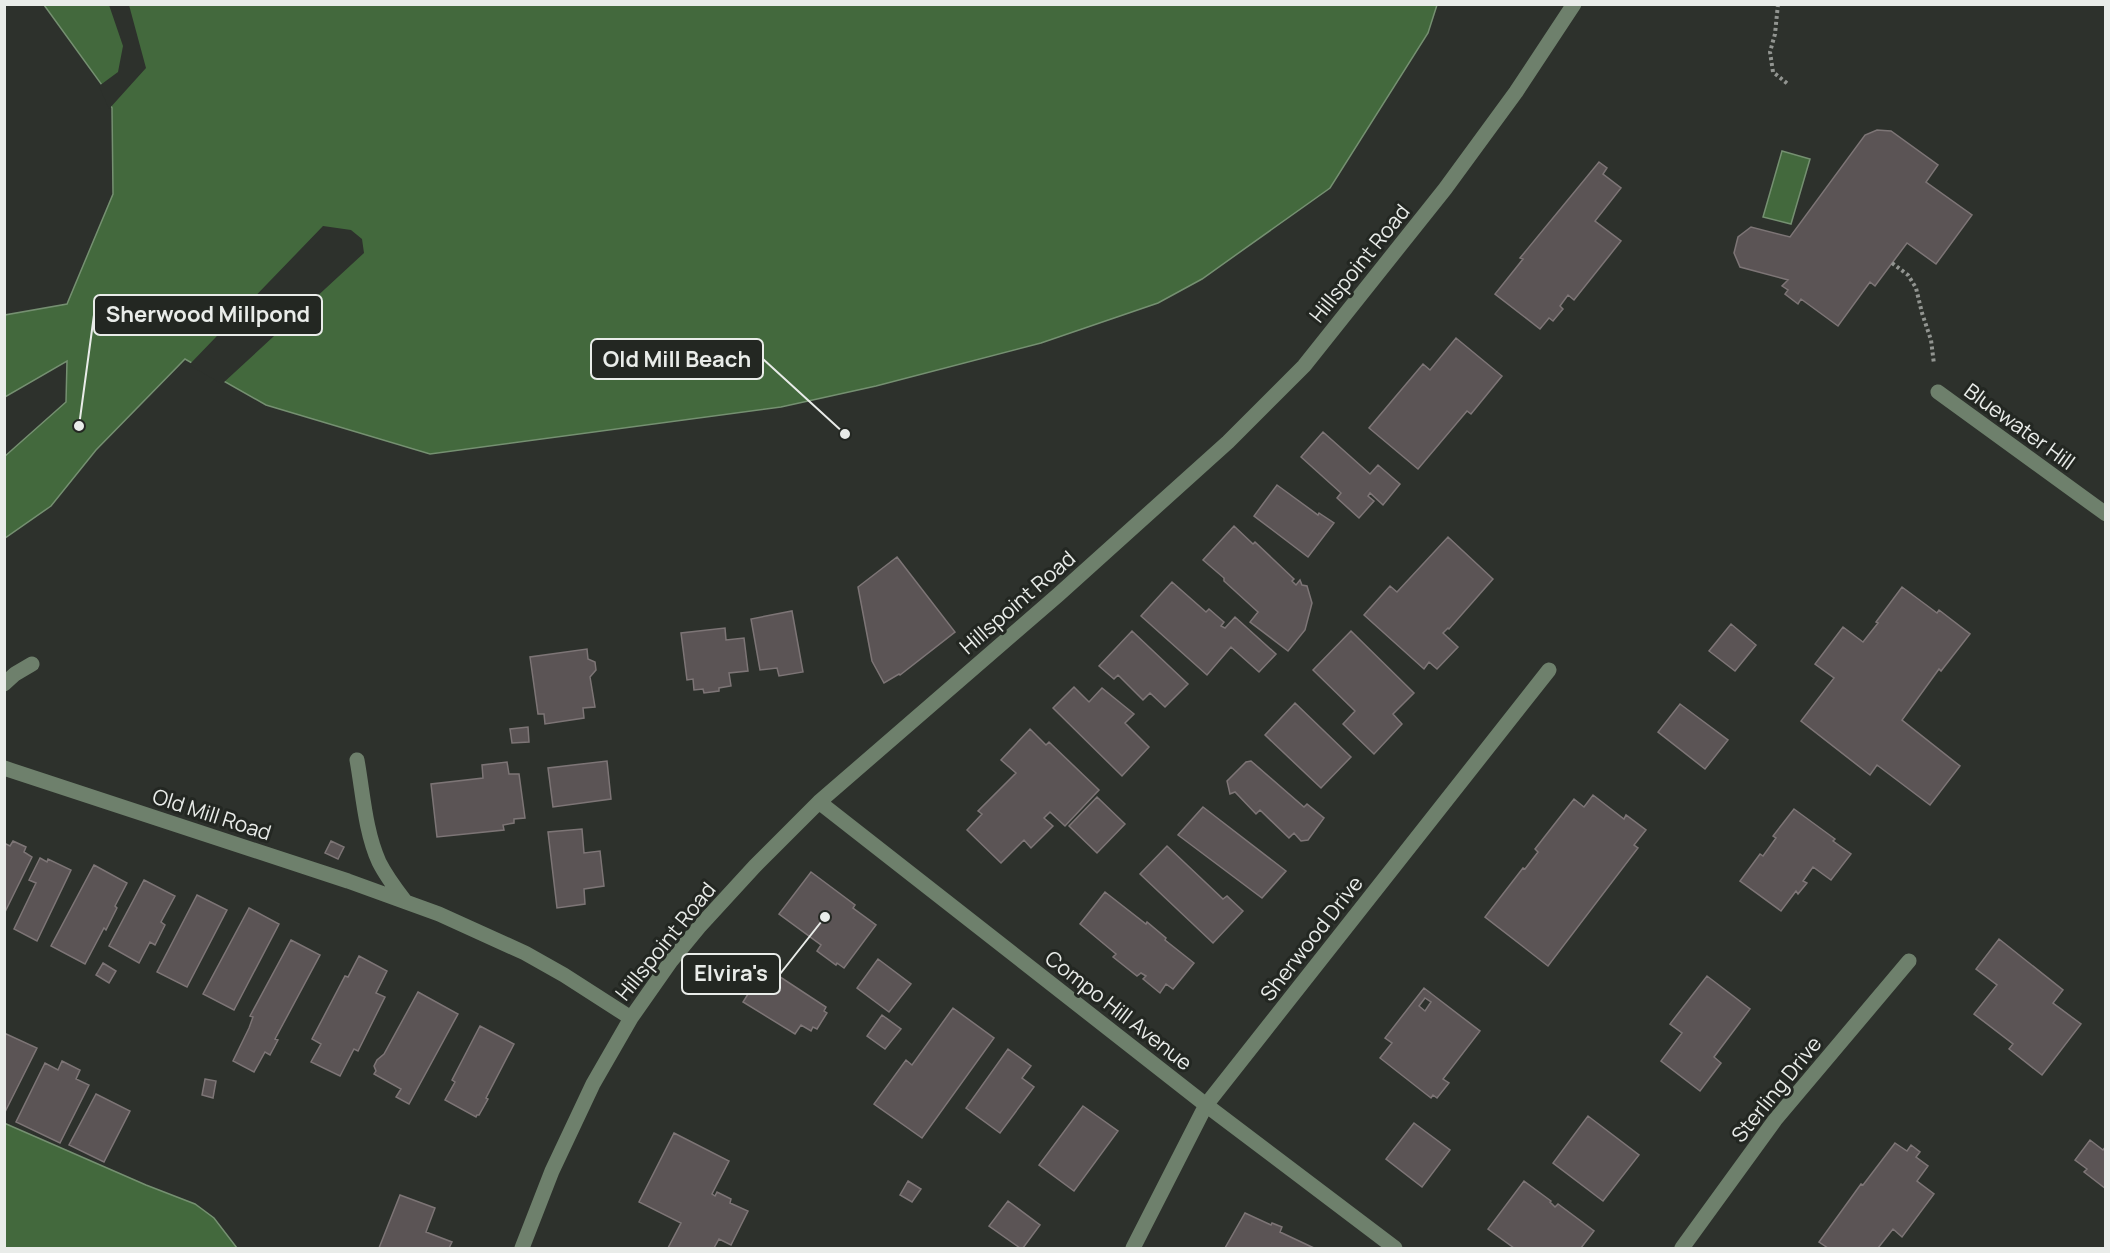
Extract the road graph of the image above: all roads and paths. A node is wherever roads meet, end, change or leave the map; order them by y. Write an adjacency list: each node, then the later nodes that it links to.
1 (1574, 4): 12 (street, Hillspoint Road)
2 (1778, 4): 3 (path)
3 (1789, 85)
4 (1892, 263): 5 (path)
5 (1938, 392): 6 (street, Bluewater Hill)
6 (2106, 514)
7 (32, 664): 9 (street)
8 (1549, 670): 16 (street, Sherwood Drive)
9 (4, 684)
10 (357, 760): 13 (street)
11 (4, 768): 13 (street, Old Mill Road)
12 (819, 802): 15 (street, Hillspoint Road); 16 (street, Compo Hill Avenue)
13 (405, 901): 15 (street, Old Mill Road)
14 (1909, 961): 20 (street, Sterling Drive)
15 (631, 1018): 18 (street, Hillspoint Road)
16 (1206, 1105): 17 (street, Compo Hill Avenue); 19 (street, Sherwood Drive)
17 (1388, 1246)
18 (522, 1248)
19 (1133, 1248)
20 (1682, 1248)

